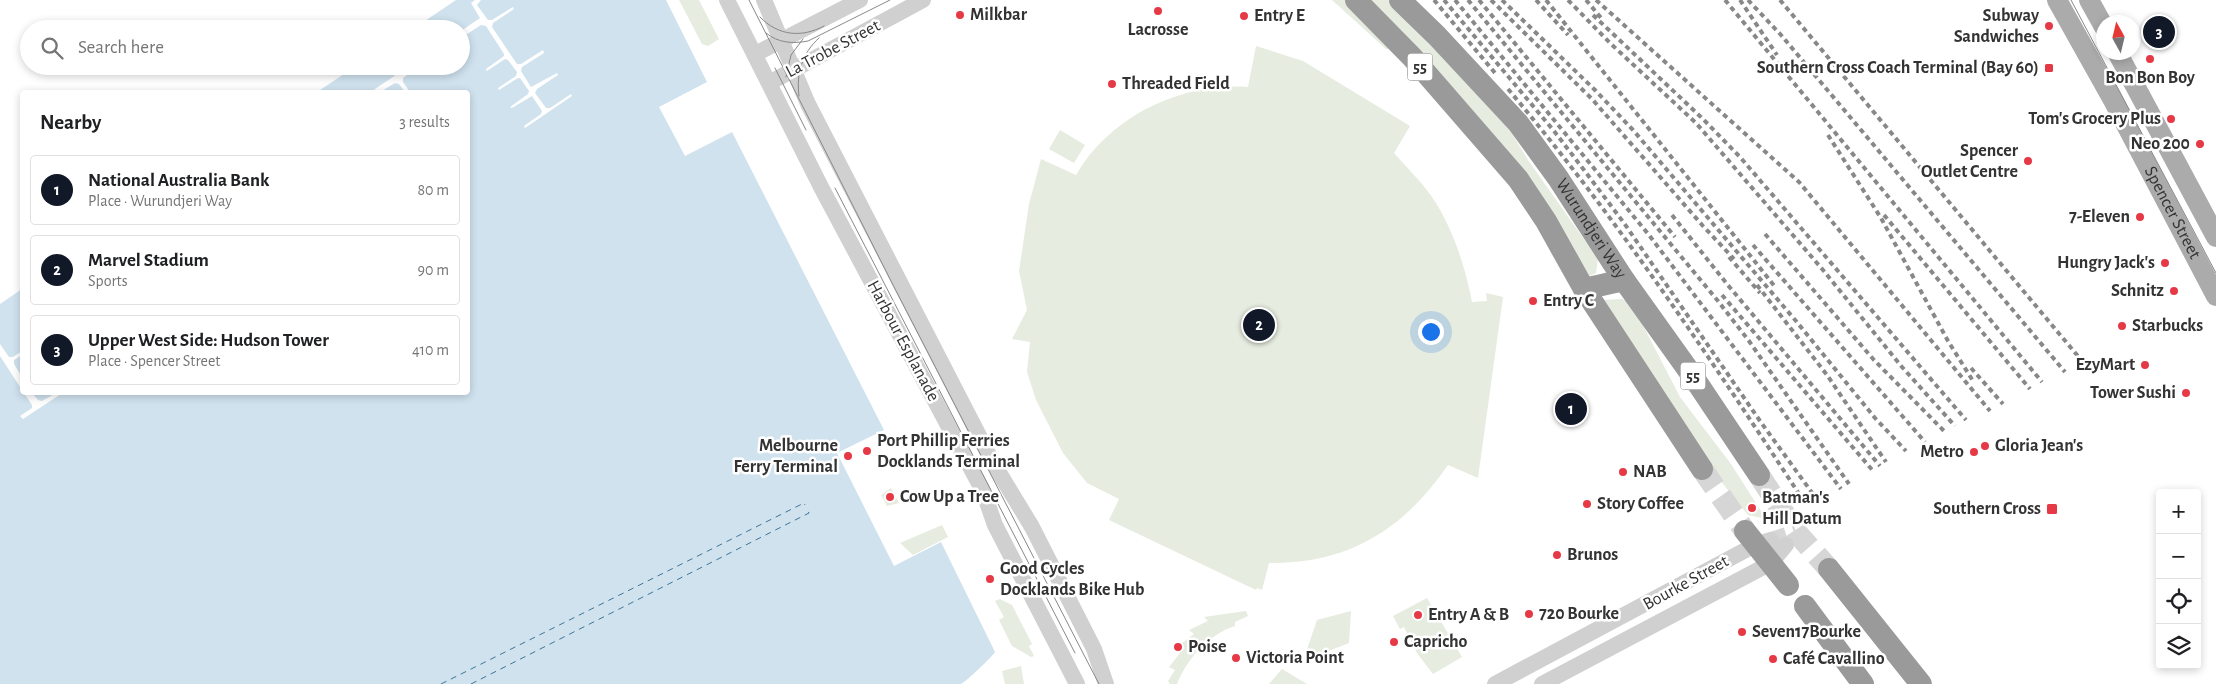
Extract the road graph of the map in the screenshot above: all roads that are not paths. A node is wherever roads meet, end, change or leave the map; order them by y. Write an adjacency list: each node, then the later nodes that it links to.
1 (727, 0): 11 (street, Harbour Esplanade)
2 (764, 0): 10 (street, Harbour Esplanade)
3 (860, 0): 10 (street, La Trobe Street)
4 (923, 0): 13 (street, La Trobe Street)
5 (1356, 0): 17 (highway, Wurundjeri Way / 55)
6 (1400, 0): 16 (highway, Wurundjeri Way / 55)
7 (2056, 0): 18 (main road, Spencer Street)
8 (2089, 0): 9 (main road)
9 (2097, 15)
10 (783, 40): 11 (street, La Trobe Street); 13 (street, Harbour Esplanade)
11 (755, 54): 14 (street, Harbour Esplanade)
12 (2121, 60): 15 (main road, Spencer Street)
13 (794, 70): 14 (street, La Trobe Street); 27 (street, Harbour Esplanade)
14 (769, 83): 26 (street, Harbour Esplanade)
15 (2216, 237)
16 (1624, 280): 17 (highway); 20 (highway, Wurundjeri Way / 55)
17 (1584, 289): 19 (highway, Wurundjeri Way / 55)
18 (2216, 296)
19 (1702, 469)
20 (1759, 475)
21 (1764, 540): 22 (highway); 28 (street, Bourke Street)
22 (1771, 563): 24 (highway); 29 (street, Bourke Street)
23 (1829, 569): 31 (highway)
24 (1788, 585)
25 (1805, 606): 30 (highway)
26 (1077, 684)
27 (1106, 684)
28 (1495, 684)
29 (1542, 684)
30 (1863, 684)
31 (1922, 684)

